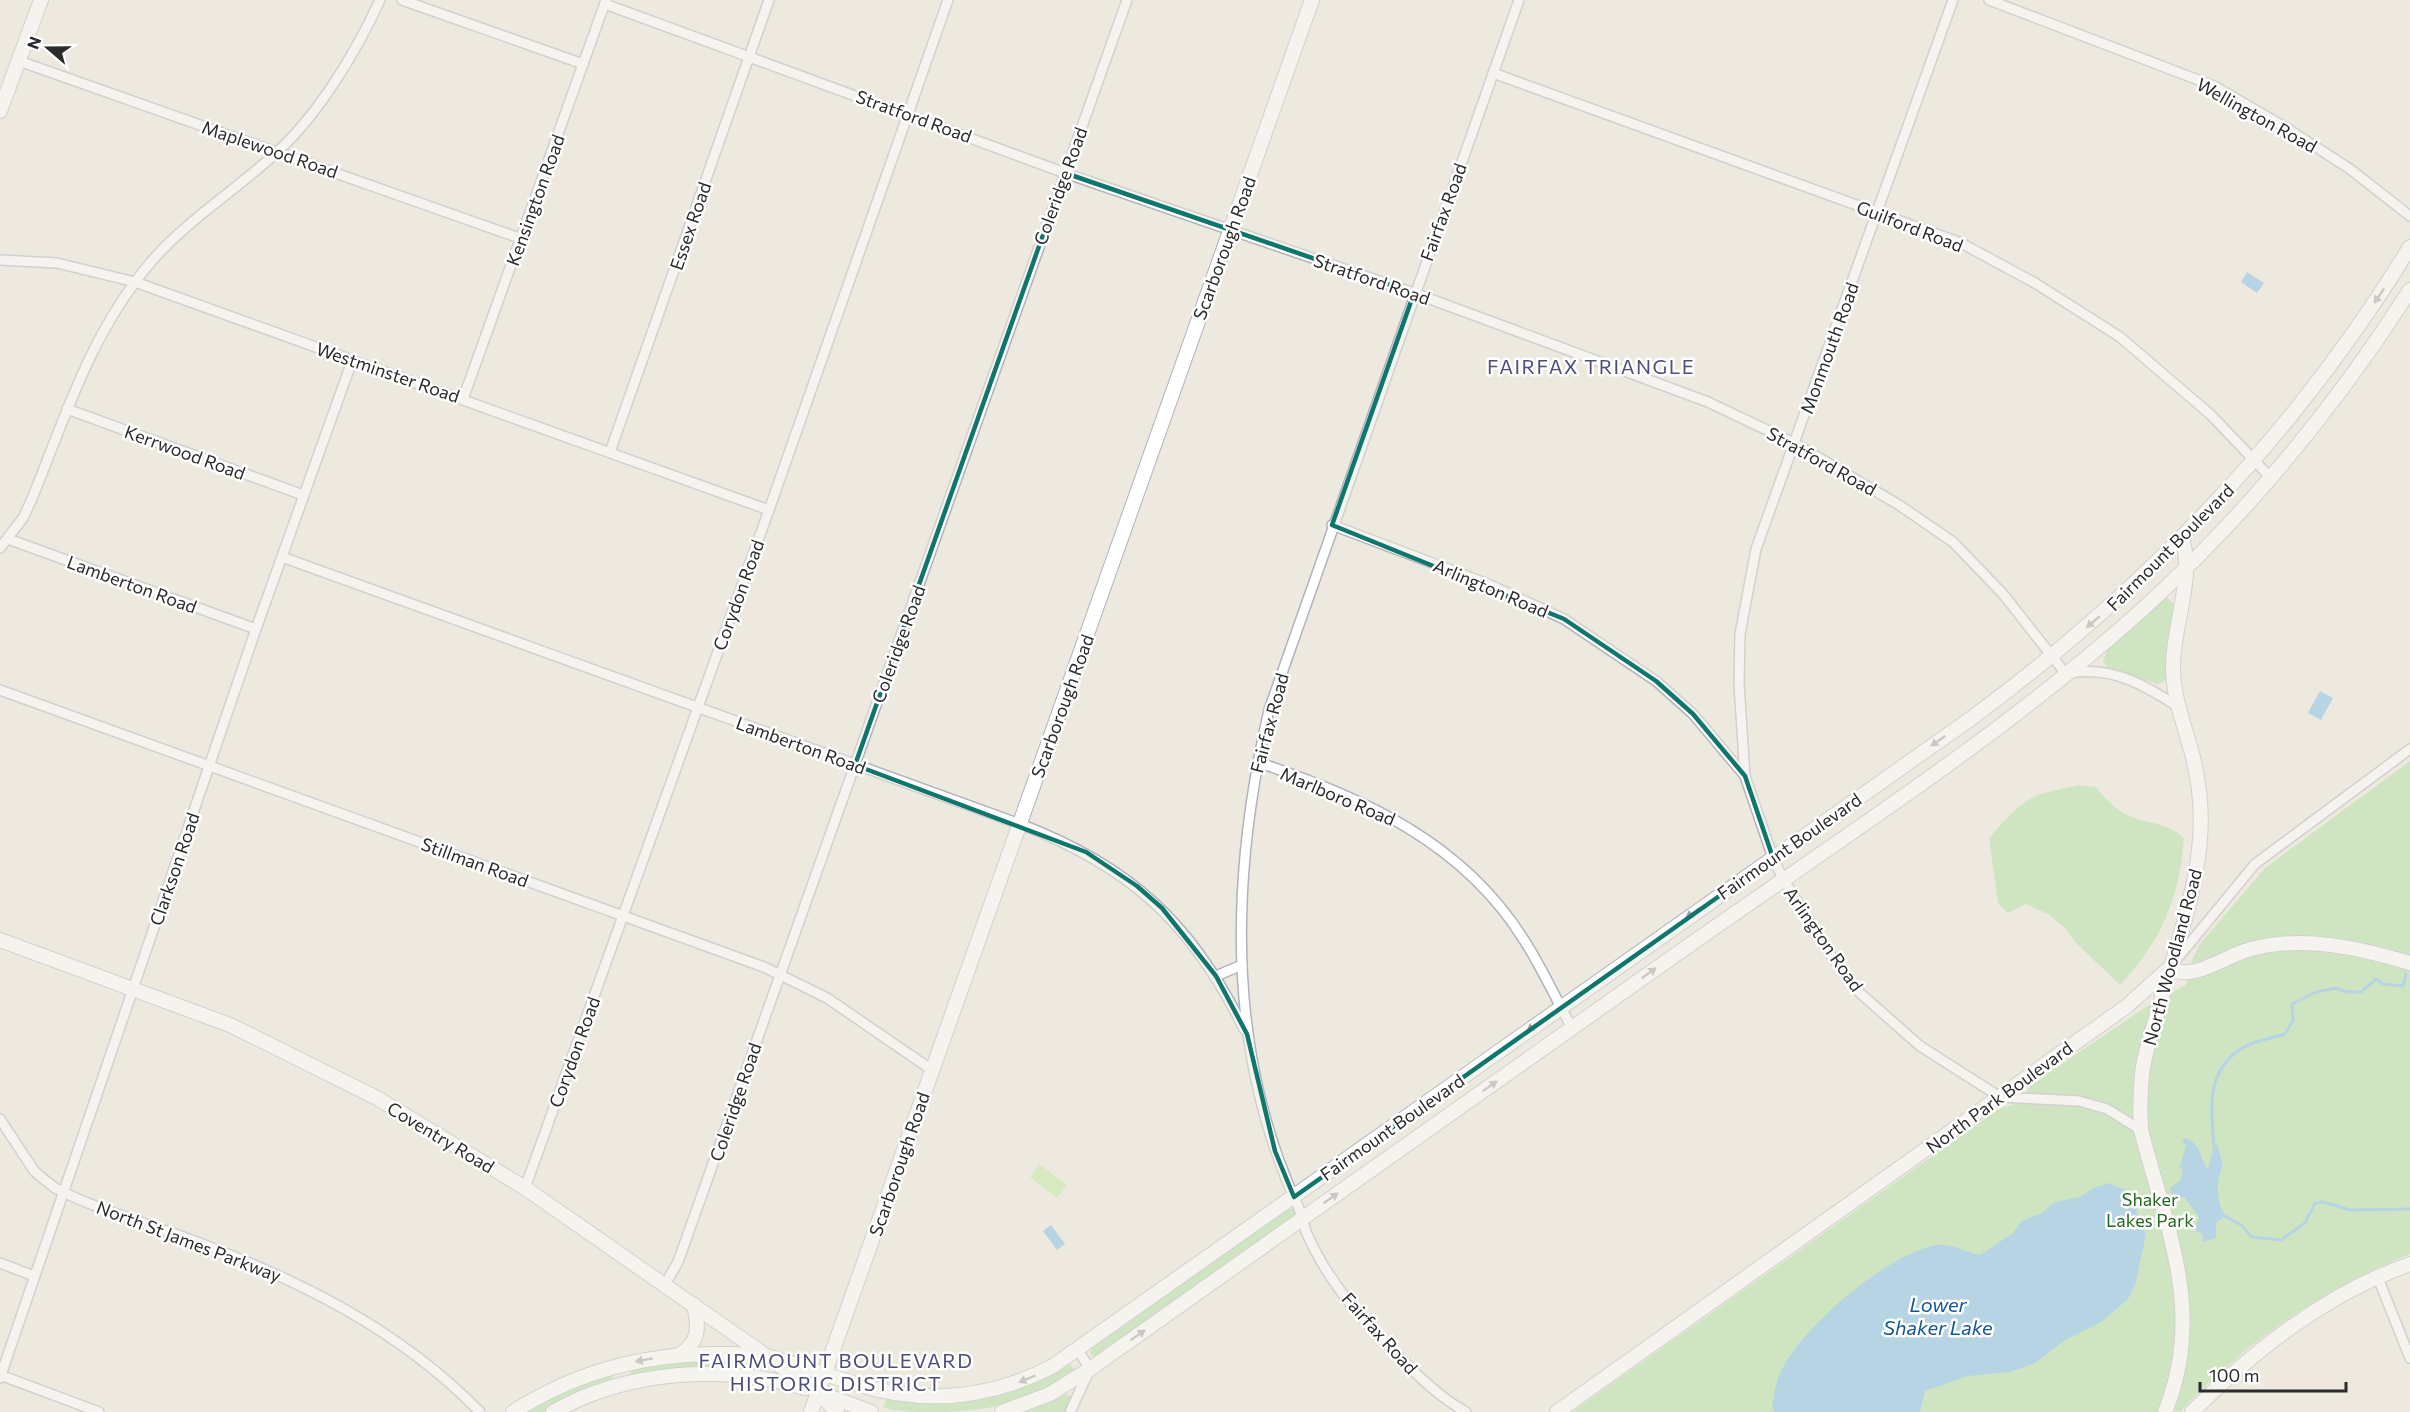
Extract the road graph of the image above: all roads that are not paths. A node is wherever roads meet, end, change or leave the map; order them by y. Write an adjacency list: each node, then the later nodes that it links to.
1 (40, 0): 13 (main road)
2 (381, 0): 18 (street)
3 (402, 0): 14 (street)
4 (769, 0): 12 (street, Essex Road)
5 (948, 0): 17 (street, Corydon Road)
6 (1126, 0): 19 (street, Coleridge Road)
7 (1312, 0): 22 (main road, Scarborough Road)
8 (1519, 0): 15 (street, Fairfax Road)
9 (1953, 0): 20 (street, Monmouth Road)
10 (1989, 0): 21 (street, Wellington Road)
11 (606, 2): 12 (street, Stratford Road); 14 (street, Kensington Road)
12 (749, 56): 17 (street, Stratford Road); 33 (street, Essex Road)
13 (19, 61): 16 (main road); 18 (street, Maplewood Road)
14 (583, 64): 23 (street, Kensington Road)
15 (1493, 73): 20 (street, Guilford Road); 28 (street, Fairfax Road)
16 (0, 111)
17 (908, 114): 19 (street, Stratford Road); 37 (street, Corydon Road)
18 (278, 152): 23 (street, Maplewood Road); 26 (street)
19 (1065, 173): 22 (street, Stratford Road); 52 (street, Coleridge Road)
20 (1878, 213): 32 (street, Monmouth Road); 34 (street, Guilford Road)
21 (2410, 216)
22 (1230, 231): 28 (street, Stratford Road); 55 (main road, Scarborough Road)
23 (522, 239): 30 (street, Kensington Road)
24 (2410, 247): 34 (main road, Fairmount Boulevard, one-way to 34)
25 (0, 260): 26 (street, Westminster Road)
26 (135, 282): 29 (street, Westminster Road); 31 (street)
27 (2410, 290): 35 (main road, Fairmount Boulevard)
28 (1414, 293): 32 (street, Stratford Road); 38 (street, Fairfax Road)
29 (352, 360): 30 (street, Westminster Road); 36 (street, Clarkson Road)
30 (463, 399): 33 (street, Westminster Road)
31 (67, 410): 36 (street, Kerrwood Road); 39 (street)
32 (1794, 443): 45 (street, Stratford Road); 54 (street, Monmouth Road)
33 (610, 452): 37 (street, Westminster Road)
34 (2255, 460): 35 (street, Guilford Road); 40 (main road, Fairmount Boulevard)
35 (2270, 477): 43 (main road, Fairmount Boulevard)
36 (303, 495): 42 (street, Clarkson Road)
37 (769, 510): 49 (street, Corydon Road)
38 (1332, 525): 51 (street, Fairfax Road); 54 (street, Arlington Road)
39 (8, 539): 41 (street); 44 (street, Lamberton Road)
40 (2182, 539): 43 (main road, North Woodland Road); 45 (main road, Fairmount Boulevard, one-way to 45)
41 (0, 548)
42 (282, 556): 44 (street, Clarkson Road); 49 (street, Lamberton Road)
43 (2186, 567): 46 (main road, Fairmount Boulevard); 48 (main road, North Woodland Road)
44 (256, 629): 53 (street, Clarkson Road)
45 (2052, 656): 46 (street, Stratford Road); 56 (main road, Fairmount Boulevard, one-way to 56)
46 (2066, 674): 48 (street); 57 (main road, Fairmount Boulevard)
47 (0, 690): 53 (street, Stillman Road)
48 (2177, 706): 62 (main road, North Woodland Road)
49 (697, 707): 52 (street, Lamberton Road); 58 (street, Corydon Road)
50 (2410, 749): 62 (street, North Park Boulevard)
51 (1257, 762): 61 (street, Fairfax Road); 66 (street, Marlboro Road)
52 (855, 765): 55 (street, Lamberton Road); 63 (street, Coleridge Road)
53 (210, 766): 58 (street, Stillman Road); 65 (street, Clarkson Road)
54 (1745, 776): 56 (street, Arlington Road)
55 (1020, 824): 64 (street, Lamberton Road); 69 (main road, Scarborough Road)
56 (1773, 858): 57 (street, Arlington Road); 66 (main road, Fairmount Boulevard, one-way to 66)
57 (1783, 879): 67 (main road, Fairmount Boulevard, one-way to 57); 70 (street, Arlington Road)
58 (622, 915): 63 (street, Stillman Road); 73 (street, Corydon Road)
59 (0, 940): 65 (main road, Coventry Road)
60 (2410, 963): 62 (main road)
61 (1242, 965): 64 (street); 68 (street, Fairfax Road)
62 (2169, 969): 70 (main road, North Park Boulevard); 72 (main road, North Woodland Road)
63 (780, 974): 69 (street, Stillman Road); 81 (street, Coleridge Road)
64 (1216, 976): 68 (street, Lamberton Road)
65 (133, 988): 73 (main road, Coventry Road); 74 (street, Clarkson Road)
66 (1560, 1008): 67 (street, Marlboro Road); 75 (main road, Fairmount Boulevard, one-way to 75)
67 (1572, 1028): 76 (main road, Fairmount Boulevard, one-way to 67)
68 (1247, 1034): 75 (street, Fairfax Road)
69 (932, 1070): 91 (main road, Scarborough Road)
70 (2000, 1097): 72 (street, Arlington Road); 107 (main road, North Park Boulevard)
71 (0, 1119): 74 (street, North St James Parkway)
72 (2141, 1130): 108 (main road, North Woodland Road)
73 (525, 1188): 81 (main road, Coventry Road)
74 (63, 1192): 79 (street, Clarkson Road); 97 (street, North St James Parkway)
75 (1294, 1197): 76 (street, Fairfax Road); 84 (main road, Fairmount Boulevard)
76 (1302, 1219): 90 (main road, Fairmount Boulevard, one-way to 76); 106 (street, Fairfax Road)
77 (0, 1263): 79 (street)
78 (2410, 1264): 80 (main road)
79 (34, 1276): 92 (street, Clarkson Road)
80 (2378, 1278): 88 (street); 109 (main road)
81 (664, 1286): 82 (main road, Coventry Road)
82 (694, 1305): 83 (main road, Coventry Road); 86 (main road)
83 (737, 1337): 85 (main road); 87 (main road, Coventry Road)
84 (1078, 1350): 90 (street); 91 (main road, Fairmount Boulevard, one-way to 91)
85 (745, 1354): 86 (main road, Fairmount Boulevard); 87 (main road, Fairmount Boulevard); 93 (main road)
86 (679, 1355): 89 (main road, Fairmount Boulevard, one-way to 89)
87 (765, 1356): 91 (main road, Fairmount Boulevard); 95 (main road, Coventry Road)
88 (2410, 1358)
89 (621, 1365): 94 (main road); 98 (main road, Fairmount Boulevard)
90 (1090, 1369): 104 (main road, Fairmount Boulevard); 105 (street, Fairmount Boulevard)
91 (824, 1374): 95 (main road, Scarborough Road); 103 (main road)
92 (0, 1376): 96 (street)
93 (742, 1376): 94 (main road); 95 (main road)
94 (625, 1384): 99 (main road)
95 (818, 1392): 100 (main road, Scarborough Road); 101 (main road, Coventry Road); 102 (main road)
96 (99, 1412)
97 (480, 1412)
98 (513, 1412)
99 (553, 1412)
100 (811, 1412)
101 (837, 1412)
102 (871, 1412)
103 (879, 1412)
104 (1002, 1412)
105 (1070, 1412)
106 (1466, 1412)
107 (1557, 1412)
108 (2165, 1412)
109 (2192, 1412)

